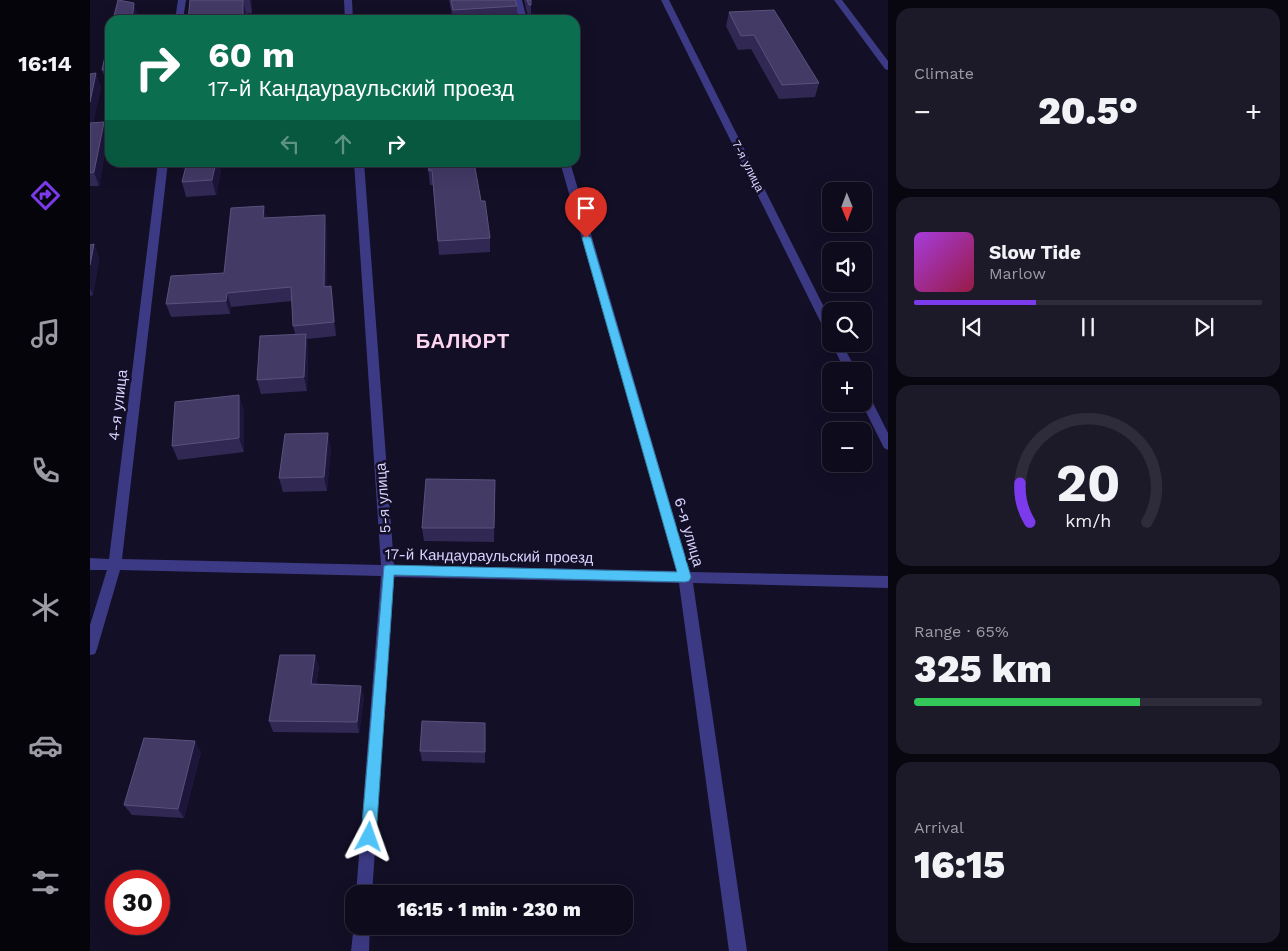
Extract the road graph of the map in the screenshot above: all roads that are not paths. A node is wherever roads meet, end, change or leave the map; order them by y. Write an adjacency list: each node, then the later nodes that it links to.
1 (182, 0): 6 (street)
2 (348, 0): 7 (street)
3 (518, 0): 8 (street)
4 (665, 0): 13 (street, 7-я улица)
5 (838, 0): 9 (street)
6 (180, 15)
7 (349, 15)
8 (522, 15)
9 (888, 67)
10 (162, 167): 17 (street, 4-я улица)
11 (359, 167): 18 (street, 5-я улица)
12 (566, 167): 19 (street, 6-я улица)
13 (822, 313)
14 (872, 412): 15 (street)
15 (888, 445)
16 (90, 564): 17 (street, 17-й Кандаураульский проезд)
17 (115, 564): 18 (street, 17-й Кандаураульский проезд); 21 (street, 4-я улица)
18 (388, 570): 19 (street, 17-й Кандаураульский проезд); 22 (street, 5-я улица)
19 (685, 577): 20 (street, 17-й Кандаураульский проезд); 25 (street, 6-я улица)
20 (888, 582)
21 (90, 649)
22 (365, 885)
23 (361, 935): 24 (street)
24 (360, 951)
25 (738, 951)

